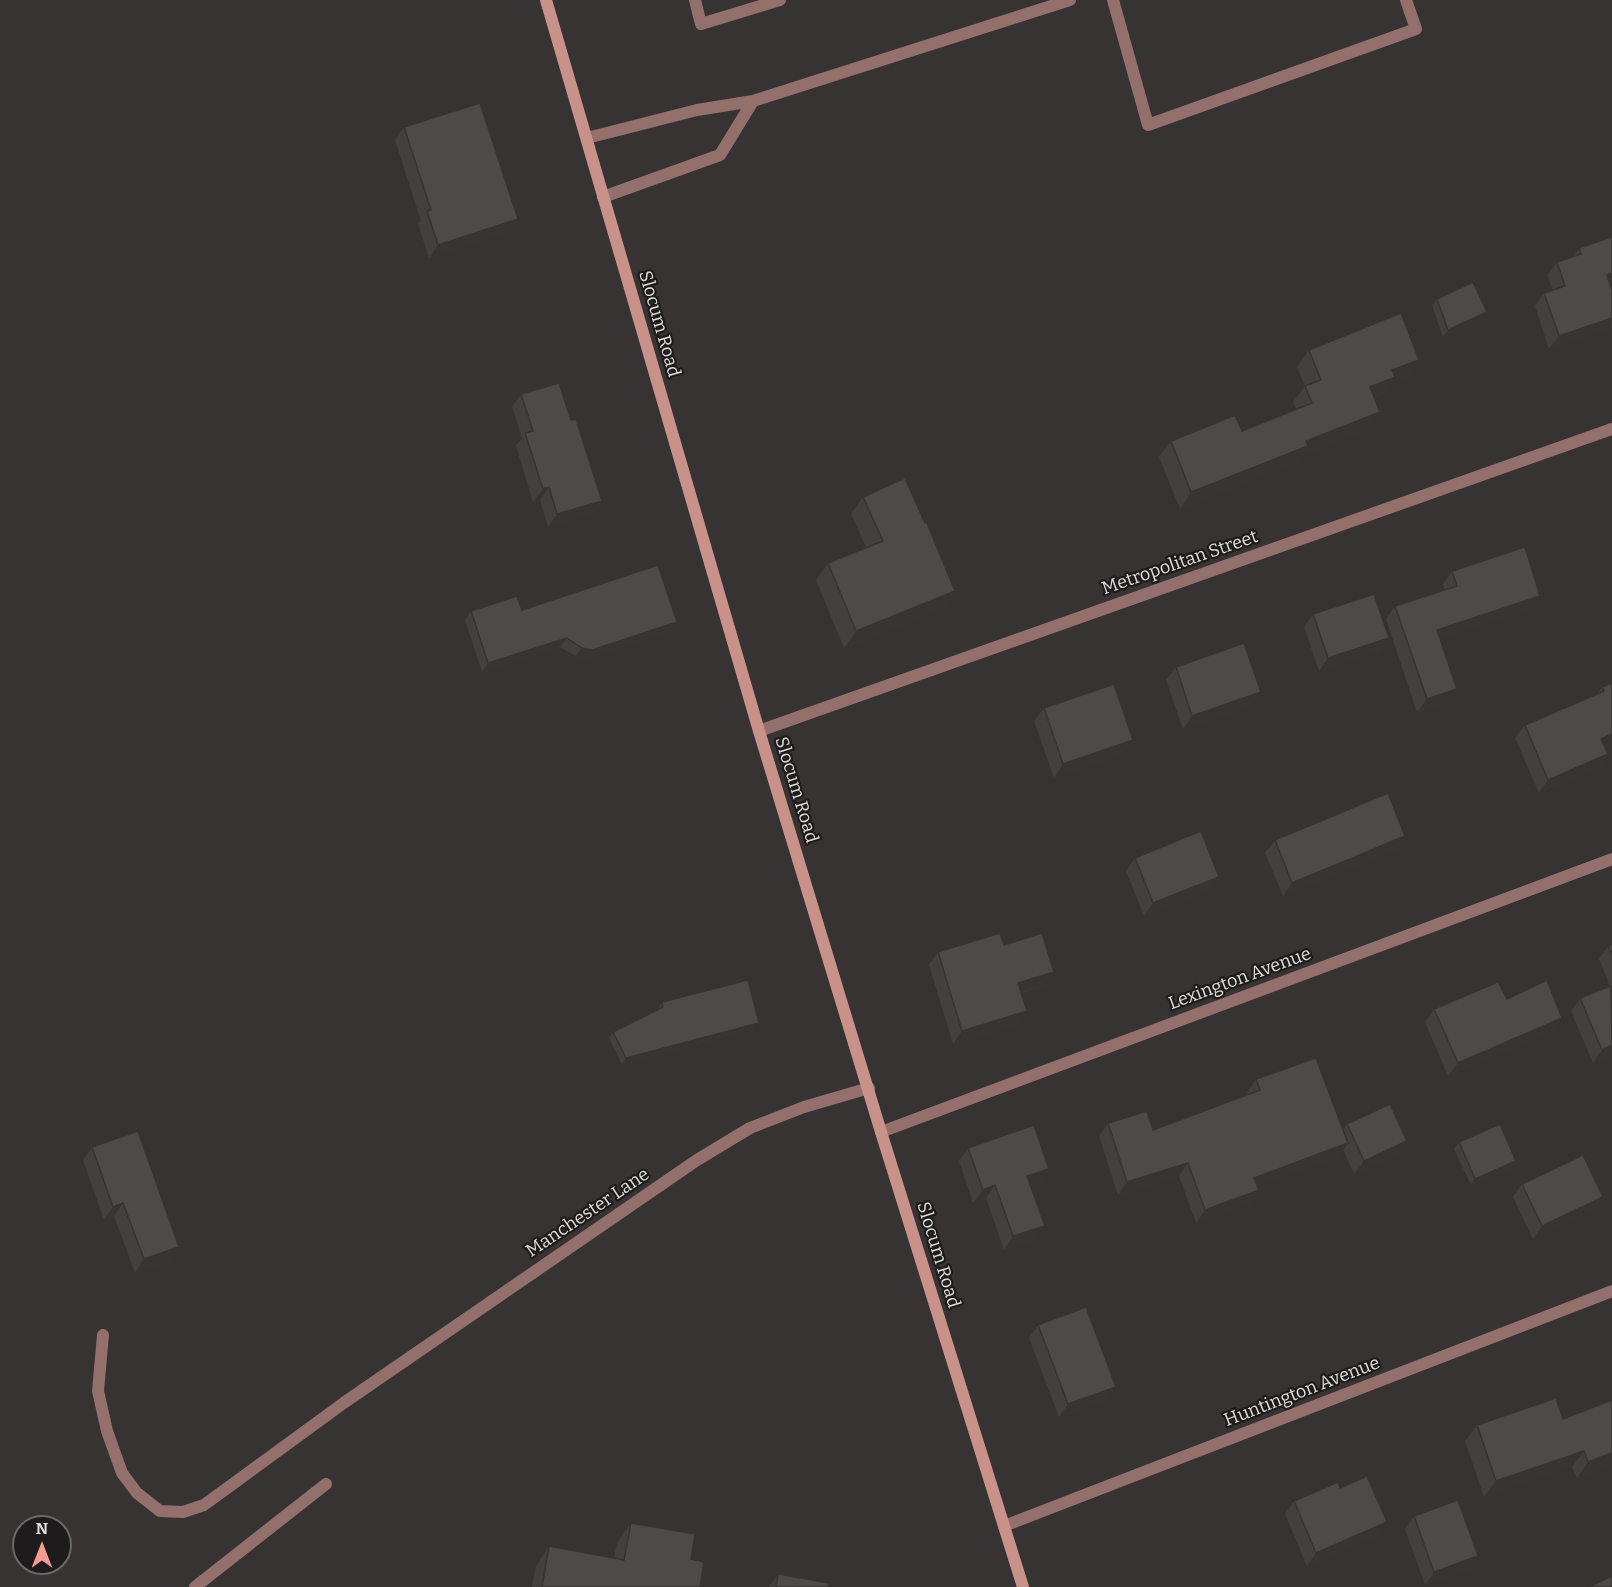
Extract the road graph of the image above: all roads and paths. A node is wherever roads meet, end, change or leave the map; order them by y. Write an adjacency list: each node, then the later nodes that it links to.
1 (546, 0): 8 (main road, Slocum Road)
2 (695, 0): 3 (street)
3 (780, 0)
4 (1070, 0): 7 (street)
5 (1113, 0): 6 (street)
6 (1406, 0)
7 (753, 101): 8 (street); 9 (street)
8 (587, 138): 9 (main road, Slocum Road)
9 (603, 197): 11 (main road, Slocum Road)
10 (1612, 429): 11 (street, Metropolitan Street)
11 (759, 731): 13 (main road, Slocum Road)
12 (1612, 860): 14 (street, Lexington Avenue)
13 (869, 1088): 14 (main road, Slocum Road); 16 (street, Manchester Lane)
14 (881, 1132): 18 (main road, Slocum Road)
15 (1612, 1291): 18 (street, Huntington Avenue)
16 (103, 1335)
17 (326, 1484): 19 (street)
18 (1004, 1526): 20 (main road, Slocum Road)
19 (195, 1587)
20 (1023, 1587)

